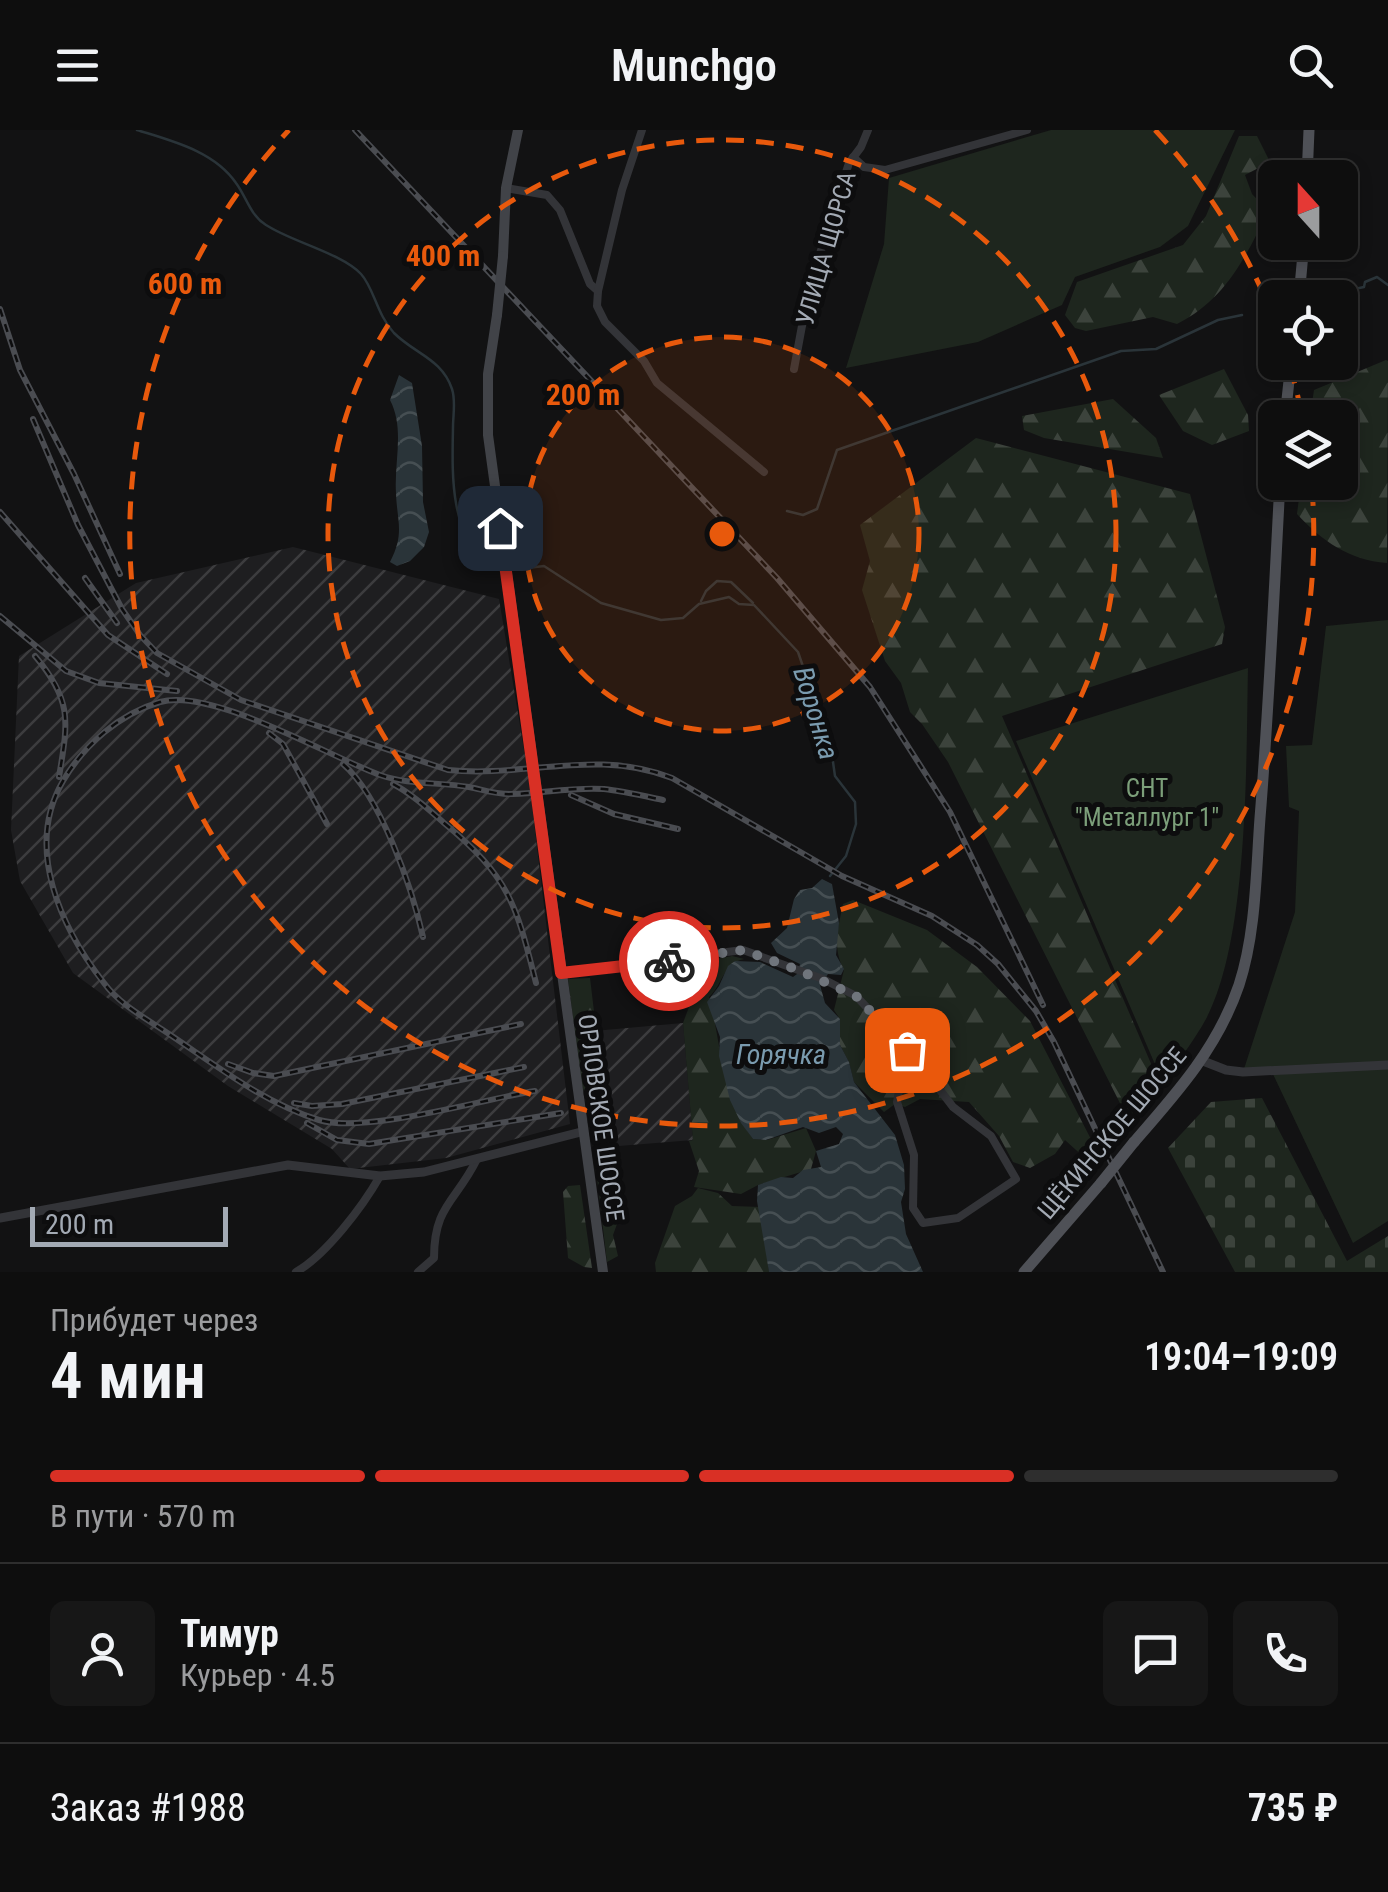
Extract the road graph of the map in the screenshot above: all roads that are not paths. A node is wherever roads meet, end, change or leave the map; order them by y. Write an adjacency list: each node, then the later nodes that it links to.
1 (518, 130): 8 (main road, ОРЛОВСКОЕ ШОССЕ)
2 (642, 130): 9 (street)
3 (868, 130): 6 (street, УЛИЦА ЩОРСА)
4 (1027, 130): 6 (street)
5 (1309, 130): 7 (main road)
6 (853, 157): 10 (street, УЛИЦА ЩОРСА)
7 (1308, 160)
8 (506, 188): 9 (street); 13 (main road, ОРЛОВСКОЕ ШОССЕ, bridge)
9 (598, 291): 11 (street)
10 (794, 370)
11 (764, 472)
12 (1279, 500): 15 (main road, ЩЁКИНСКОЕ ШОССЕ)
13 (561, 973): 14 (street); 17 (main road, ОРЛОВСКОЕ ШОССЕ)
14 (907, 1050): 14 (street)
15 (1203, 1061): 16 (street); 24 (main road, ЩЁКИНСКОЕ ШОССЕ, bridge)
16 (1388, 1065)
17 (581, 1132): 18 (street); 23 (main road, ОРЛОВСКОЕ ШОССЕ)
18 (477, 1159): 19 (street); 22 (street)
19 (380, 1176): 20 (street); 21 (street)
20 (0, 1218)
21 (296, 1272)
22 (418, 1272)
23 (602, 1272)
24 (1024, 1272)

